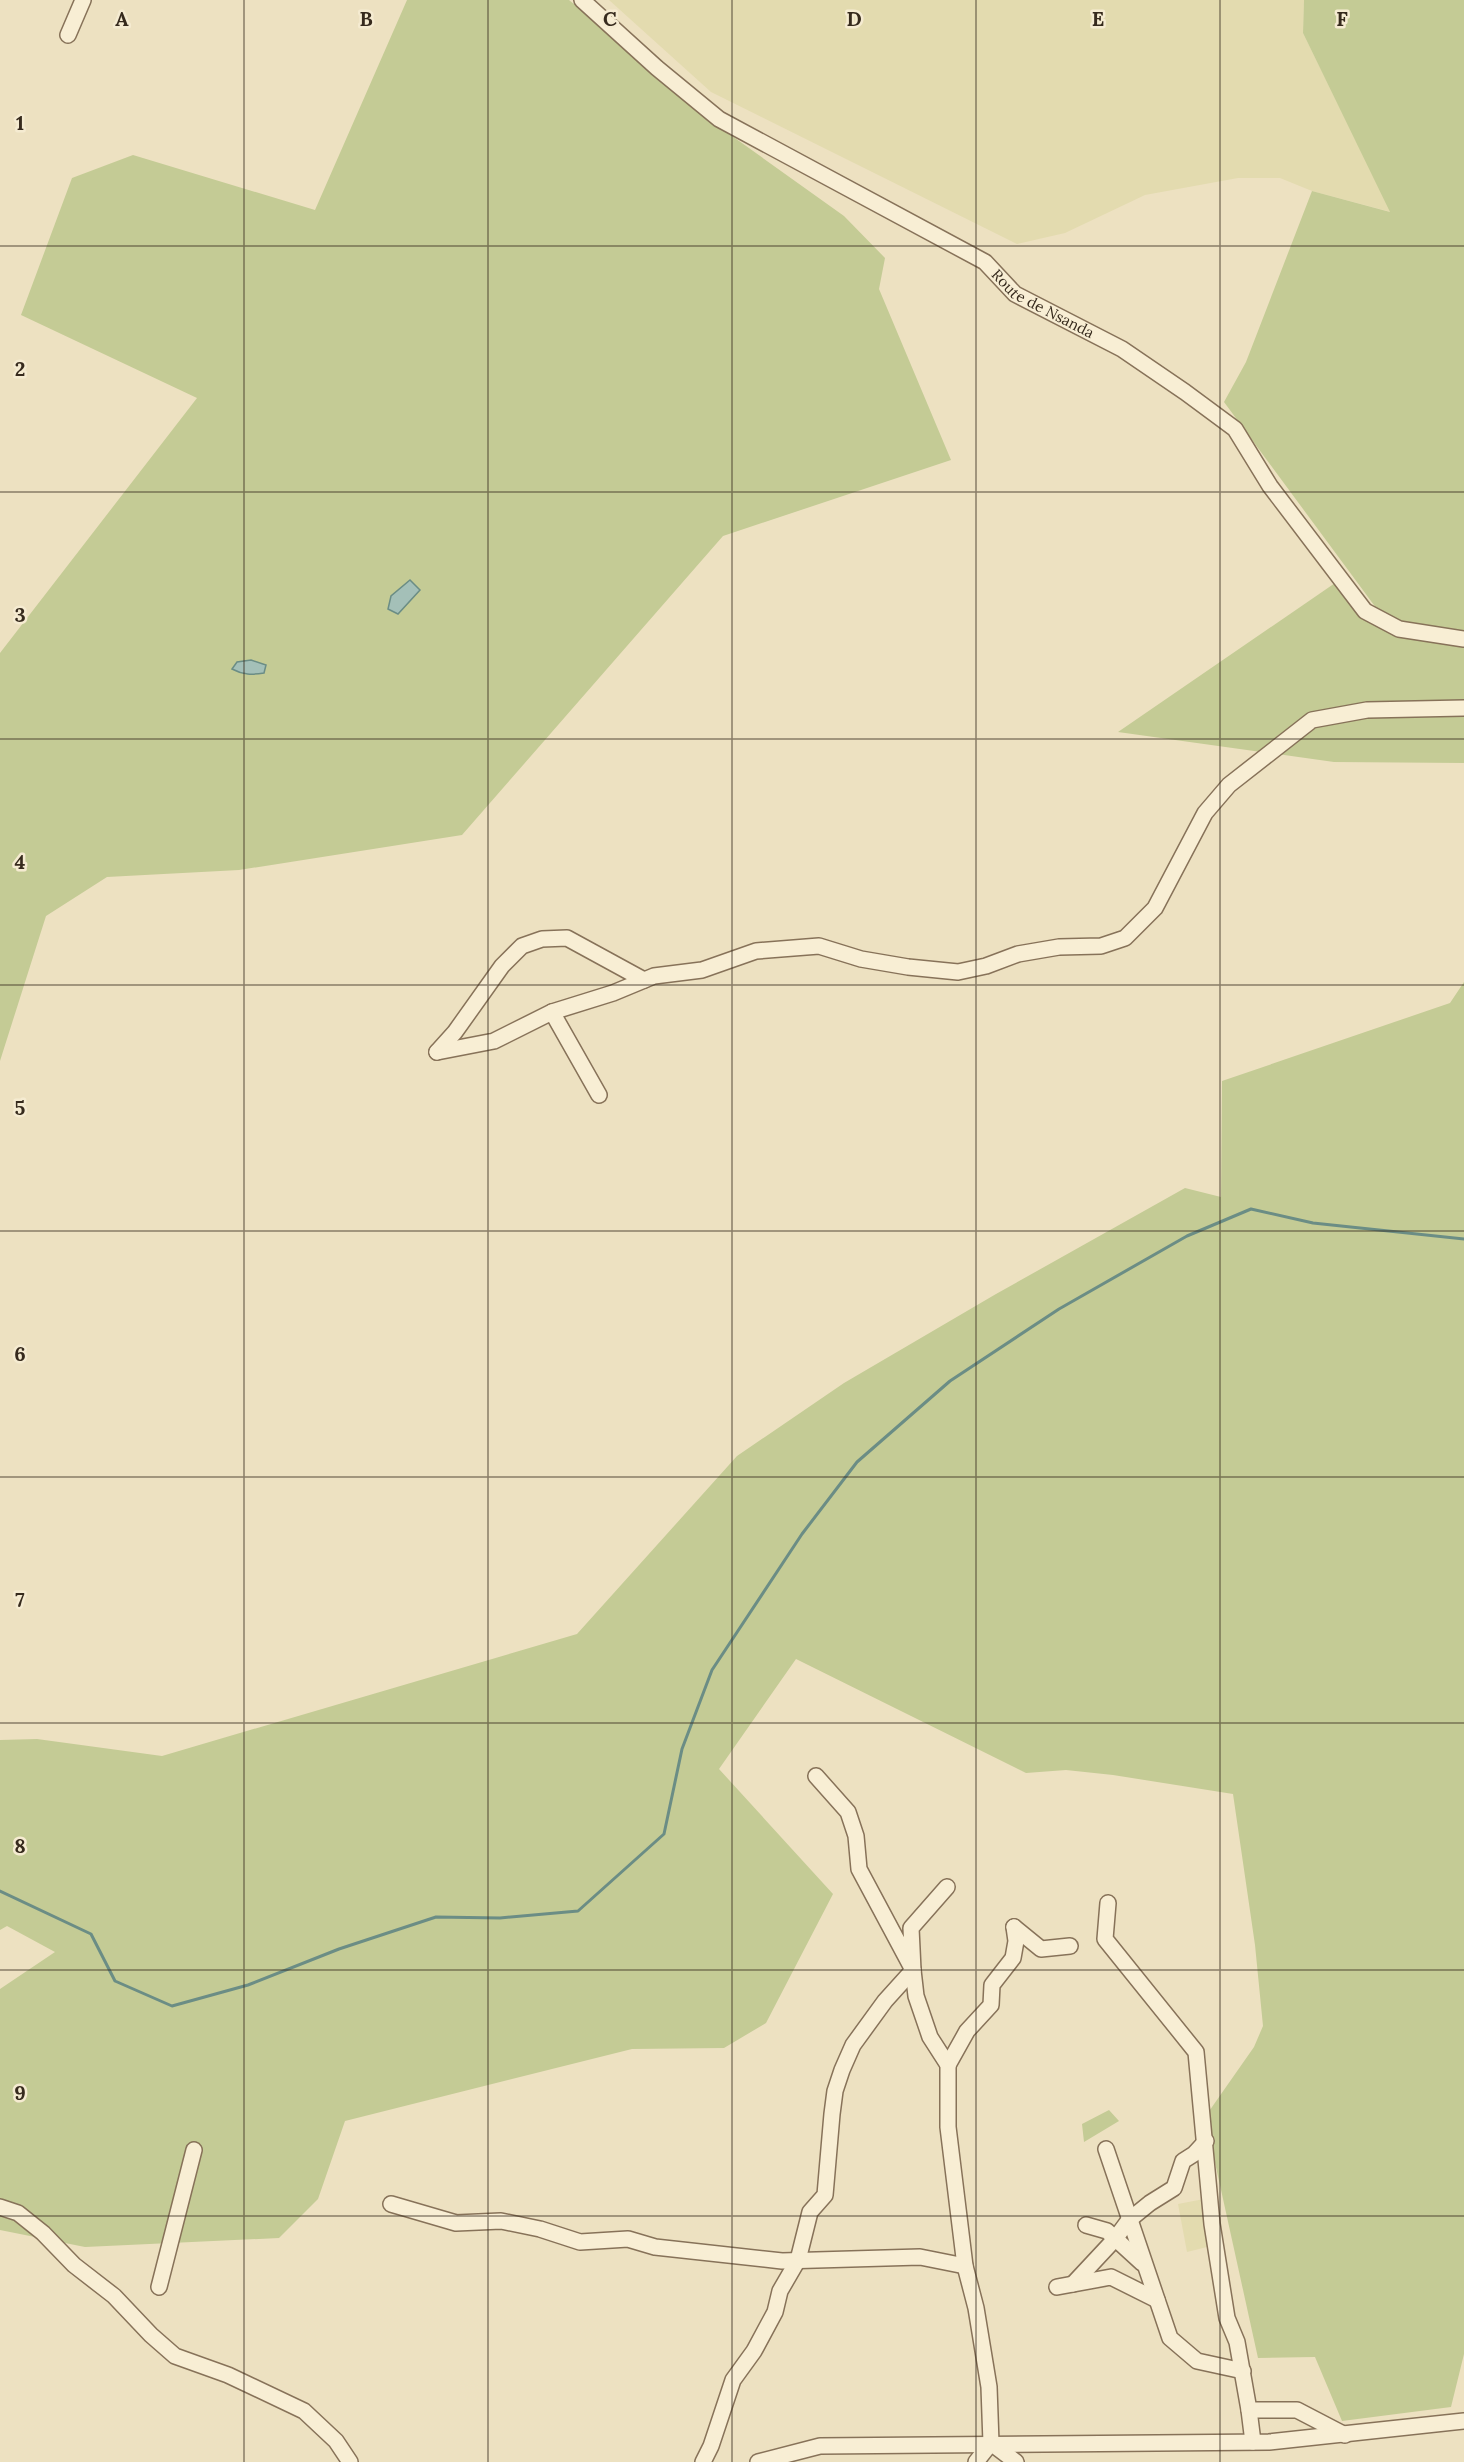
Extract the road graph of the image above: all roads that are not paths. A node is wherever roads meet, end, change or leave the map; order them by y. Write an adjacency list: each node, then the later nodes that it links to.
1 (83, 0): 3 (street)
2 (582, 0): 4 (street, Route de Nsanda)
3 (68, 35)
4 (1464, 639)
5 (1464, 708): 6 (street)
6 (644, 980): 7 (street); 7 (street)
7 (552, 1012): 8 (street)
8 (599, 1095)
9 (816, 1776): 13 (street)
10 (947, 1887): 13 (street)
11 (1108, 1903): 15 (street)
12 (1070, 1946): 14 (street)
13 (913, 1970): 14 (street); 23 (street)
14 (948, 2065): 25 (street)
15 (1206, 2141): 20 (street); 30 (street)
16 (1106, 2149): 20 (street)
17 (194, 2150): 27 (street)
18 (391, 2204): 23 (street)
19 (0, 2207): 36 (street)
20 (1129, 2220): 22 (street); 24 (street)
21 (1086, 2225): 22 (street)
22 (1115, 2239): 24 (street); 26 (street)
23 (798, 2260): 25 (street); 37 (street)
24 (1144, 2265): 29 (street)
25 (965, 2266): 35 (street)
26 (1073, 2284): 28 (street); 29 (street)
27 (159, 2287)
28 (1057, 2288)
29 (1157, 2300): 30 (street)
30 (1243, 2371): 31 (street)
31 (1249, 2410): 33 (street); 34 (street)
32 (1464, 2421): 33 (street)
33 (1345, 2435): 34 (street)
34 (1253, 2442): 35 (street)
35 (991, 2444): 38 (street); 39 (street); 40 (street)
36 (350, 2462)
37 (703, 2462)
38 (758, 2462)
39 (976, 2462)
40 (1016, 2462)

